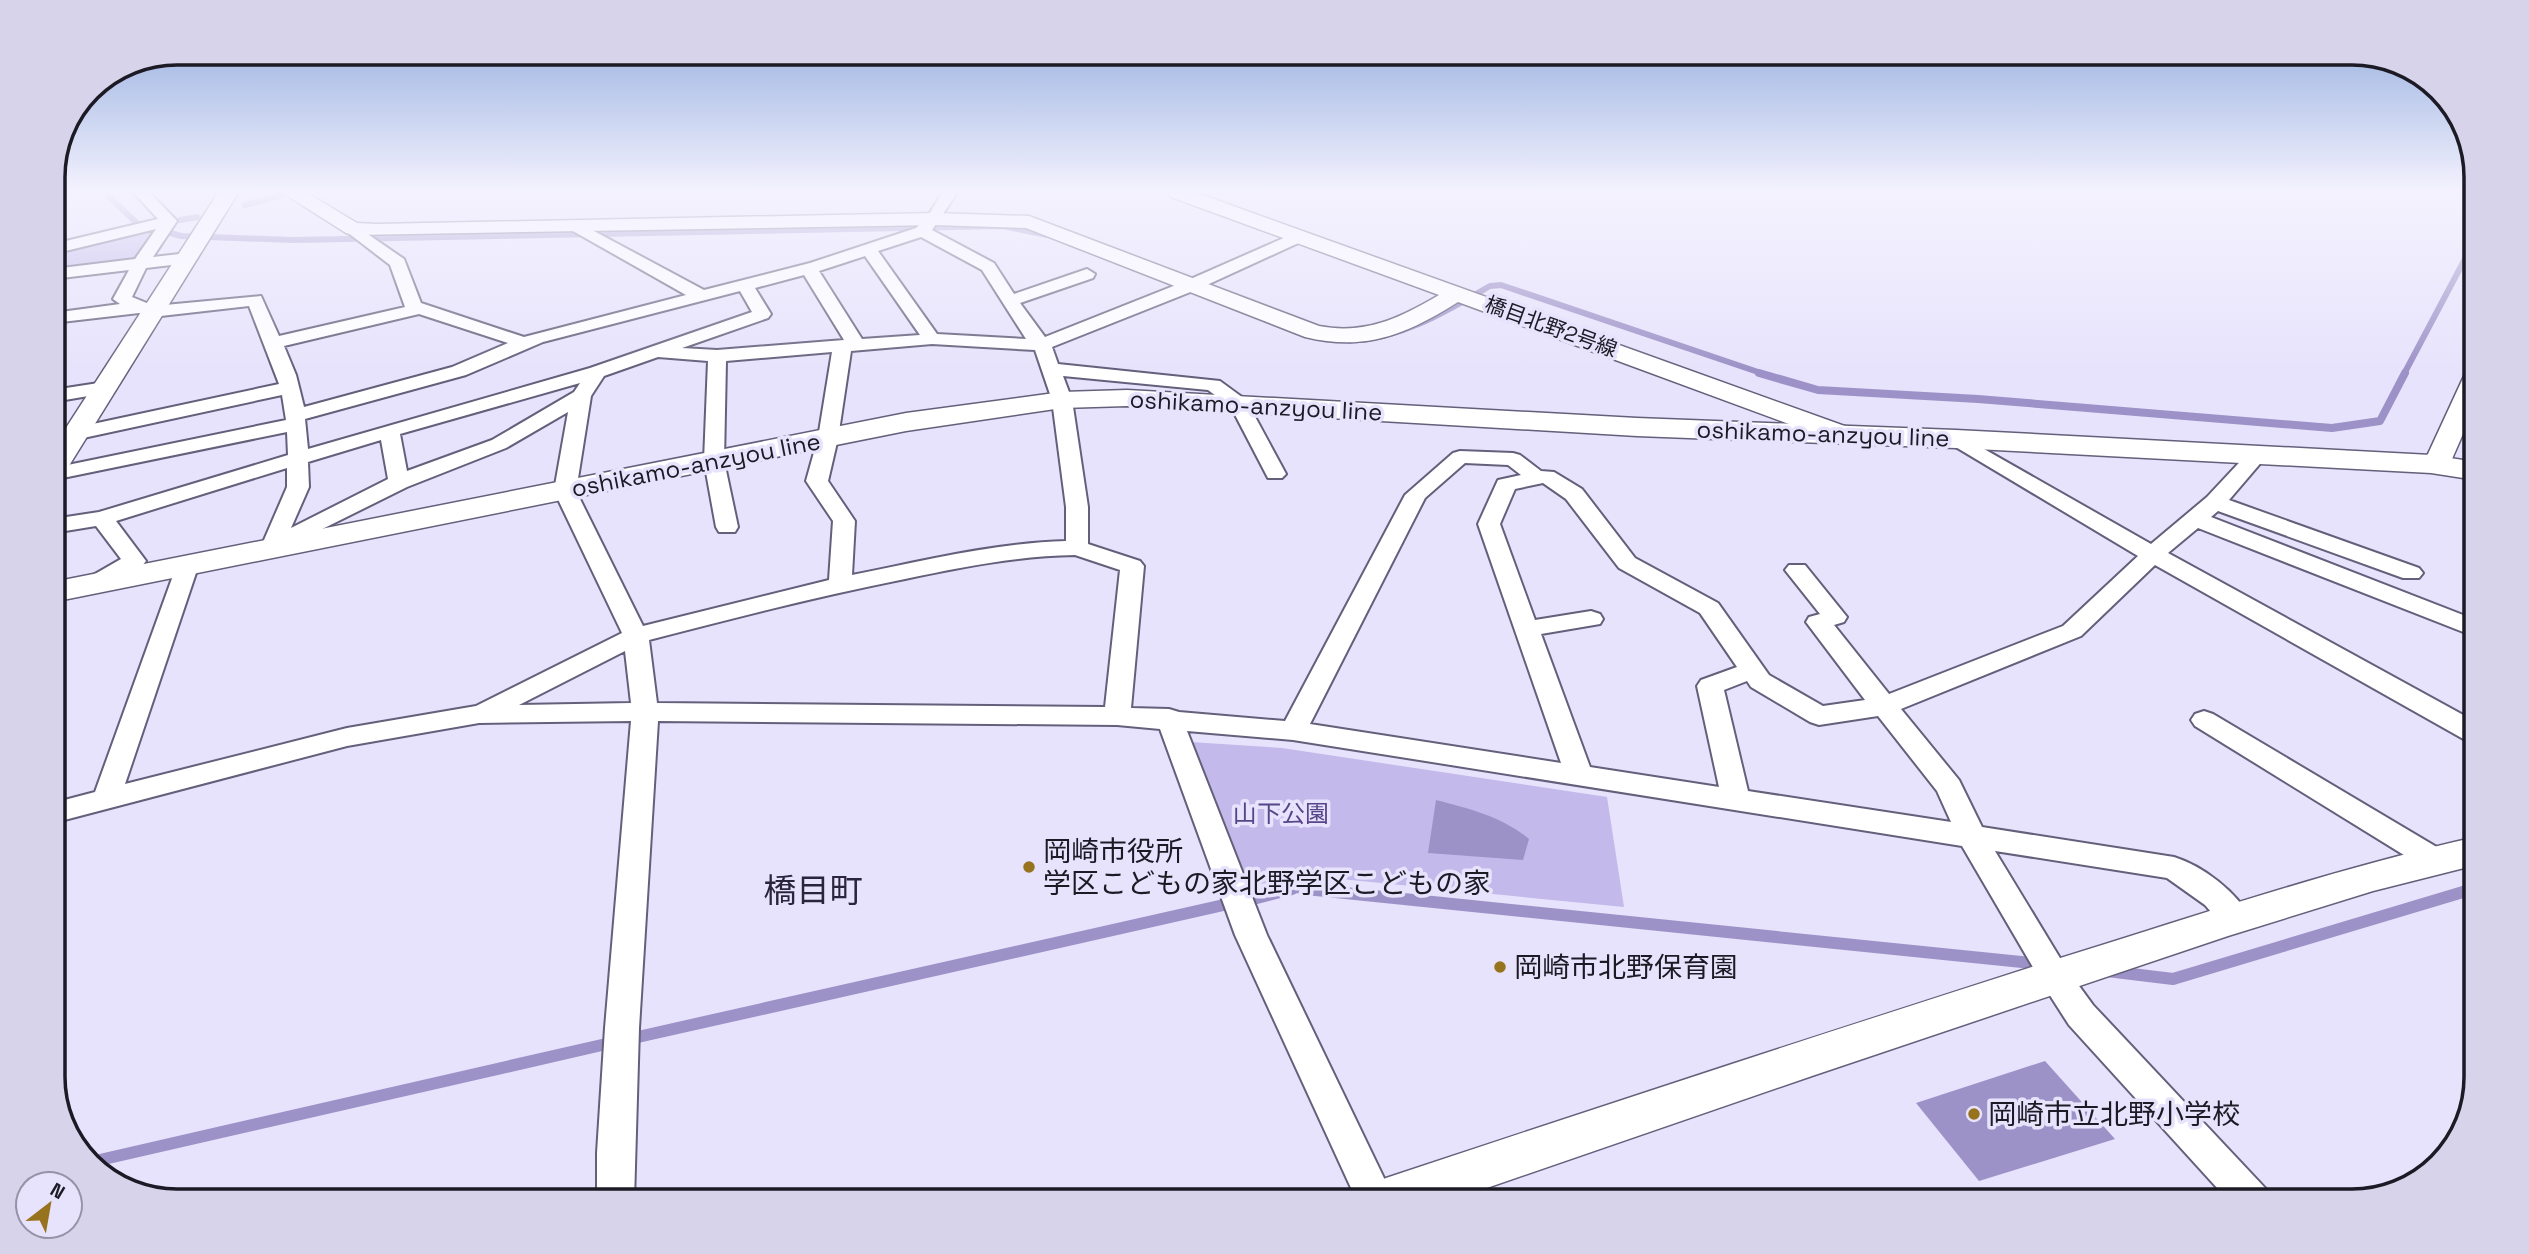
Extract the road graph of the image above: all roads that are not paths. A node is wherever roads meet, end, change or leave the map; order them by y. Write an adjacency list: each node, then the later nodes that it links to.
1 (148, 252): 12 (street)
2 (192, 252): 11 (street)
3 (383, 252): 21 (street)
4 (621, 252): 19 (street)
5 (860, 252): 13 (street)
6 (870, 252): 24 (street)
7 (966, 252): 20 (street)
8 (1105, 252): 17 (street)
9 (1267, 252): 17 (street)
10 (1340, 252): 18 (street, 橋目北野2号線)
11 (188, 258): 12 (street); 22 (street)
12 (140, 264): 14 (street); 22 (street)
13 (809, 268): 16 (street); 28 (street)
14 (65, 273)
15 (1087, 274): 20 (street)
16 (745, 285): 19 (street); 29 (street)
17 (1192, 285): 18 (street); 27 (street)
18 (1458, 293): 43 (street, 橋目北野2号線)
19 (701, 296): 26 (street)
20 (1010, 302): 27 (street)
21 (421, 309): 25 (street); 26 (street)
22 (147, 310): 23 (street); 25 (street); 34 (street)
23 (65, 317)
24 (932, 339): 27 (street); 28 (street)
25 (273, 343): 33 (street)
26 (525, 343): 40 (street)
27 (1042, 345): 31 (street)
28 (850, 346): 30 (street); 44 (street)
29 (653, 353): 30 (street); 32 (street)
30 (717, 356): 49 (street)
31 (1051, 369): 37 (street); 38 (street)
32 (597, 372): 36 (street); 41 (street)
33 (290, 387): 40 (street); 42 (street)
34 (106, 388): 35 (street); 42 (street)
35 (65, 394)
36 (581, 396): 55 (street); 56 (street)
37 (1062, 400): 38 (main road, oshikamo-anzyou line); 44 (main road, oshikamo-anzyou line); 62 (street)
38 (1239, 404): 43 (main road, oshikamo-anzyou line); 53 (street)
39 (2464, 404): 50 (street)
40 (296, 420): 48 (street); 51 (street)
41 (390, 431): 48 (street); 55 (street)
42 (74, 434): 46 (street)
43 (1844, 435): 45 (main road, oshikamo-anzyou line)
44 (828, 438): 49 (main road, oshikamo-anzyou line); 68 (street)
45 (1956, 439): 47 (main road, oshikamo-anzyou line); 63 (street)
46 (65, 450)
47 (2258, 455): 50 (main road, oshikamo-anzyou line); 57 (street)
48 (298, 458): 58 (street); 61 (street)
49 (714, 461): 56 (main road, oshikamo-anzyou line); 60 (street)
50 (2431, 464): 52 (main road, oshikamo-anzyou line)
51 (65, 469)
52 (2464, 470)
53 (1275, 474)
54 (1537, 478): 72 (street); 74 (street); 82 (street)
55 (399, 482): 61 (street)
56 (565, 491): 61 (main road, oshikamo-anzyou line); 73 (street)
57 (2205, 510): 63 (street); 66 (street); 71 (street)
58 (102, 518): 59 (street); 67 (street)
59 (65, 524)
60 (727, 527)
61 (272, 547): 64 (main road, oshikamo-anzyou line)
62 (1077, 548): 68 (street); 78 (street)
63 (2153, 554): 75 (street); 81 (street)
64 (187, 564): 67 (main road, oshikamo-anzyou line); 84 (street)
65 (1797, 570): 75 (street)
66 (2412, 573)
67 (96, 583): 69 (main road, oshikamo-anzyou line)
68 (839, 584): 73 (street)
69 (65, 589)
70 (1591, 619): 72 (street)
71 (2464, 624)
72 (1525, 629): 83 (street)
73 (636, 636): 76 (street); 77 (street)
74 (1753, 670): 75 (street); 85 (street)
75 (1884, 706): 87 (street)
76 (645, 712): 77 (street); 78 (street); 92 (street)
77 (479, 714): 84 (street)
78 (1117, 716): 79 (street)
79 (1169, 719): 82 (street); 93 (street)
80 (2204, 720): 89 (street)
81 (2464, 727)
82 (1293, 731): 83 (street)
83 (1579, 776): 85 (street)
84 (106, 800): 86 (street)
85 (1736, 800): 87 (street)
86 (65, 810)
87 (1973, 839): 90 (street); 91 (street)
88 (2464, 854): 89 (street)
89 (2435, 860): 90 (street)
90 (2236, 919): 91 (street)
91 (2055, 977): 94 (street); 95 (street)
92 (616, 1189)
93 (1370, 1189)
94 (1425, 1189)
95 (2241, 1189)

